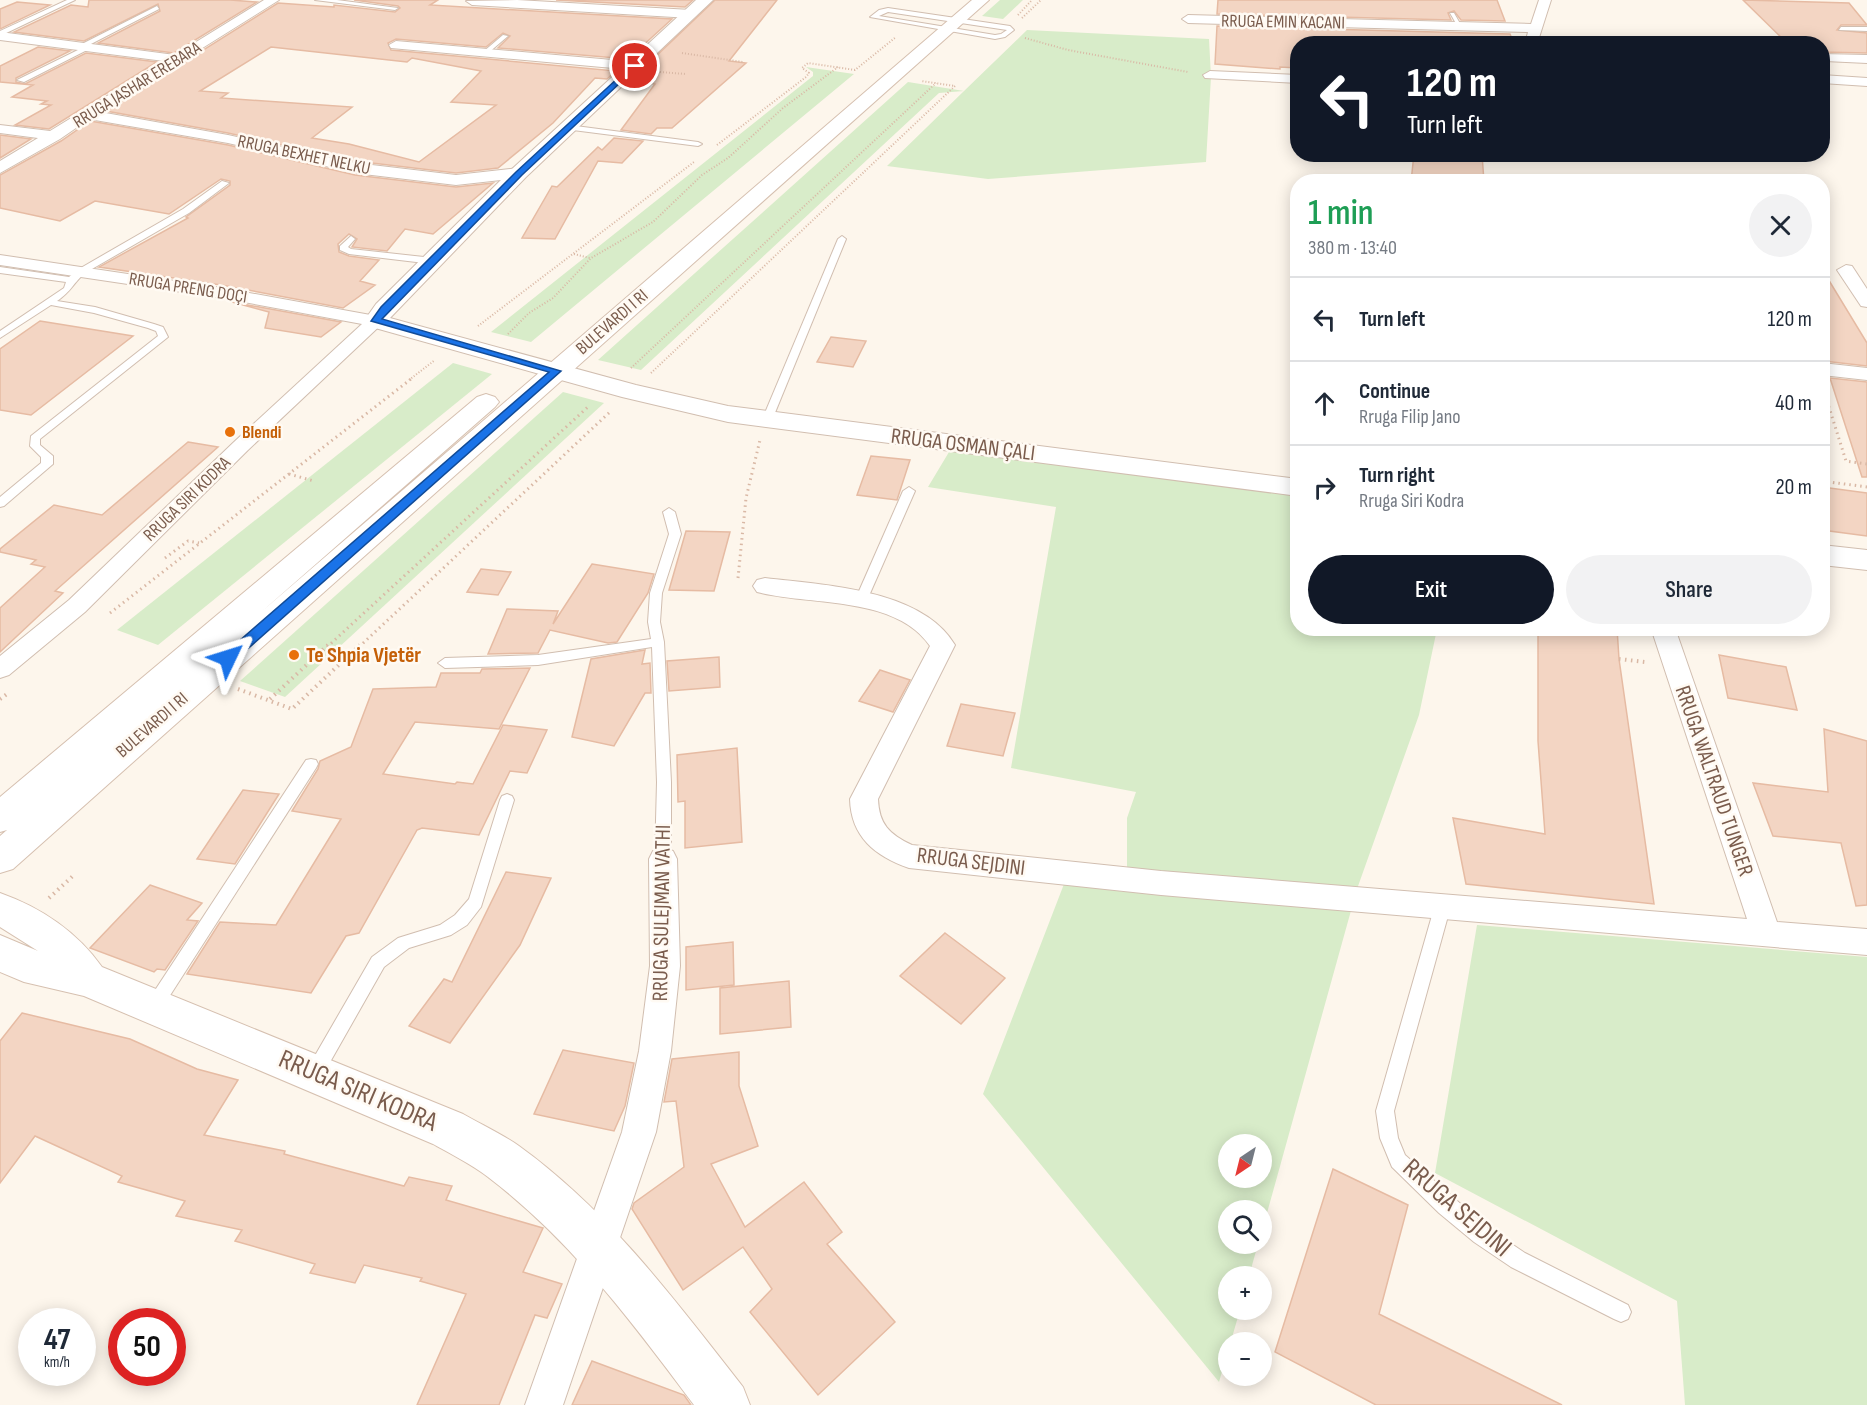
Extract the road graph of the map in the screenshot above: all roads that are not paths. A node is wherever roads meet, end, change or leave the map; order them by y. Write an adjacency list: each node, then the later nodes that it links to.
1 (72, 0): 19 (lane)
2 (273, 0): 26 (street, RRUGA JASHAR EREBARA)
3 (318, 0): 10 (lane)
4 (705, 0): 11 (main road, RRUGA SIRI KODRA)
5 (961, 0): 14 (main road, BULEVARDI I RI)
6 (981, 0): 14 (main road, BULEVARDI I RI)
7 (1545, 0): 16 (street)
8 (472, 1): 11 (street)
9 (157, 8): 23 (lane)
10 (395, 8)
11 (691, 14): 28 (main road, RRUGA SIRI KODRA)
12 (1452, 14): 15 (lane)
13 (1188, 20): 15 (street, RRUGA EMIN KACANI)
14 (944, 24): 14 (lane); 14 (lane); 49 (main road, BULEVARDI I RI); 54 (main road, BULEVARDI I RI)
15 (1460, 26): 16 (street, RRUGA EMIN KACANI)
16 (1535, 28): 21 (street)
17 (1841, 29): 18 (lane)
18 (1867, 29)
19 (2, 36): 23 (street)
20 (505, 36): 24 (lane)
21 (1533, 36)
22 (396, 45): 24 (street)
23 (86, 46): 26 (street); 31 (lane)
24 (485, 53): 28 (street)
25 (1830, 57): 27 (street)
26 (180, 59): 34 (street, RRUGA JASHAR EREBARA)
27 (1867, 59)
28 (635, 66): 35 (main road, RRUGA SIRI KODRA)
29 (1210, 75): 30 (street)
30 (1290, 79)
31 (21, 80)
32 (1830, 80): 33 (street)
33 (1867, 81)
34 (90, 115): 37 (street, RRUGA JASHAR EREBARA); 40 (street, RRUGA BEXHET NELKU)
35 (568, 127): 38 (lane); 40 (main road, RRUGA SIRI KODRA)
36 (0, 129): 37 (street)
37 (55, 136): 39 (street, RRUGA JASHAR EREBARA)
38 (698, 144)
39 (0, 168)
40 (519, 173): 45 (main road, RRUGA SIRI KODRA)
41 (225, 183): 48 (lane)
42 (351, 239): 45 (lane)
43 (842, 239): 57 (lane)
44 (0, 260): 48 (street, RRUGA PRENG DOÇI)
45 (433, 261): 52 (main road, RRUGA SIRI KODRA)
46 (0, 270): 48 (lane)
47 (1846, 270): 51 (street)
48 (77, 275): 50 (lane); 52 (street, RRUGA PRENG DOÇI)
49 (620, 289)
50 (49, 302): 53 (lane); 60 (lane)
51 (1867, 302)
52 (376, 321): 54 (main road, RRUGA OSMAN ÇALI); 69 (street, RRUGA SIRI KODRA)
53 (0, 335)
54 (545, 362): 57 (main road, RRUGA OSMAN ÇALI); 72 (main road, BULEVARDI I RI); 73 (main road, BULEVARDI I RI)
55 (1830, 370): 56 (street)
56 (1867, 374)
57 (767, 420): 58 (main road, RRUGA OSMAN ÇALI)
58 (1290, 487)
59 (909, 490): 65 (lane)
60 (0, 503)
61 (669, 512): 67 (lane, RRUGA SULEJMAN VATHI)
62 (1830, 556): 63 (main road)
63 (1867, 560)
64 (765, 586): 65 (street, RRUGA SEJDINI)
65 (862, 598): 75 (street, RRUGA SEJDINI)
66 (1666, 636): 77 (street, RRUGA WALTRAUD TUNGER)
67 (658, 642): 68 (lane); 74 (lane, RRUGA SULEJMAN VATHI)
68 (445, 663)
69 (0, 669)
70 (311, 764): 81 (lane)
71 (507, 800): 82 (lane)
72 (0, 818)
73 (0, 858)
74 (663, 859): 83 (street, RRUGA SULEJMAN VATHI)
75 (1443, 905): 77 (street, RRUGA SEJDINI); 84 (lane, RRUGA SEJDINI)
76 (0, 909): 80 (main road)
77 (1766, 932): 78 (street, RRUGA SEJDINI)
78 (1867, 942)
79 (0, 952): 80 (main road, RRUGA SIRI KODRA)
80 (88, 979): 81 (main road, RRUGA SIRI KODRA)
81 (153, 1007): 82 (main road, RRUGA SIRI KODRA)
82 (315, 1072): 83 (main road, RRUGA SIRI KODRA)
83 (600, 1248): 85 (street, RRUGA SULEJMAN VATHI); 86 (main road, RRUGA SIRI KODRA)
84 (1621, 1312)
85 (544, 1405)
86 (725, 1405)

